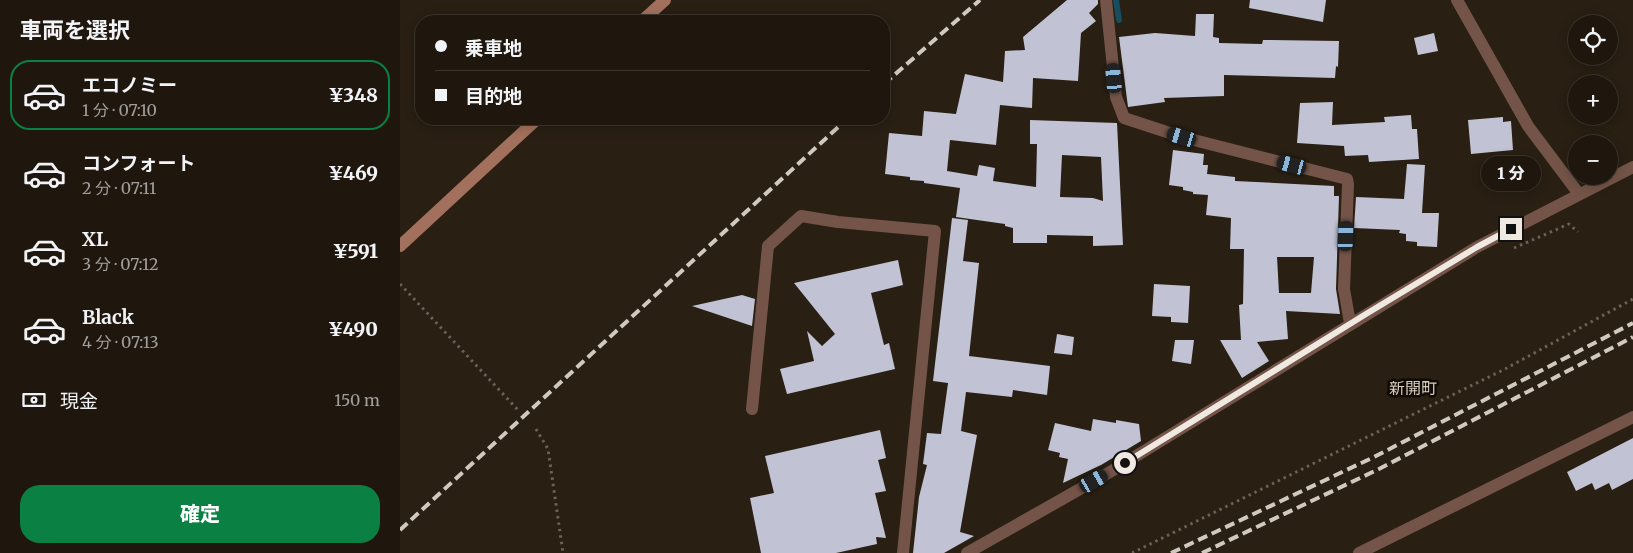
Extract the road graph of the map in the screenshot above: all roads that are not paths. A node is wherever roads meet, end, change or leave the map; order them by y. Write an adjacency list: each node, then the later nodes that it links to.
1 (665, 0): 4 (street)
2 (1106, 0): 9 (street)
3 (1457, 0): 7 (street)
4 (649, 15)
5 (531, 125): 8 (street)
6 (1633, 167): 7 (street)
7 (1579, 194): 9 (street)
8 (400, 246)
9 (1350, 323): 13 (street)
10 (752, 408): 12 (street)
11 (1633, 417): 14 (street)
12 (903, 553)
13 (967, 553)
14 (1359, 553)

